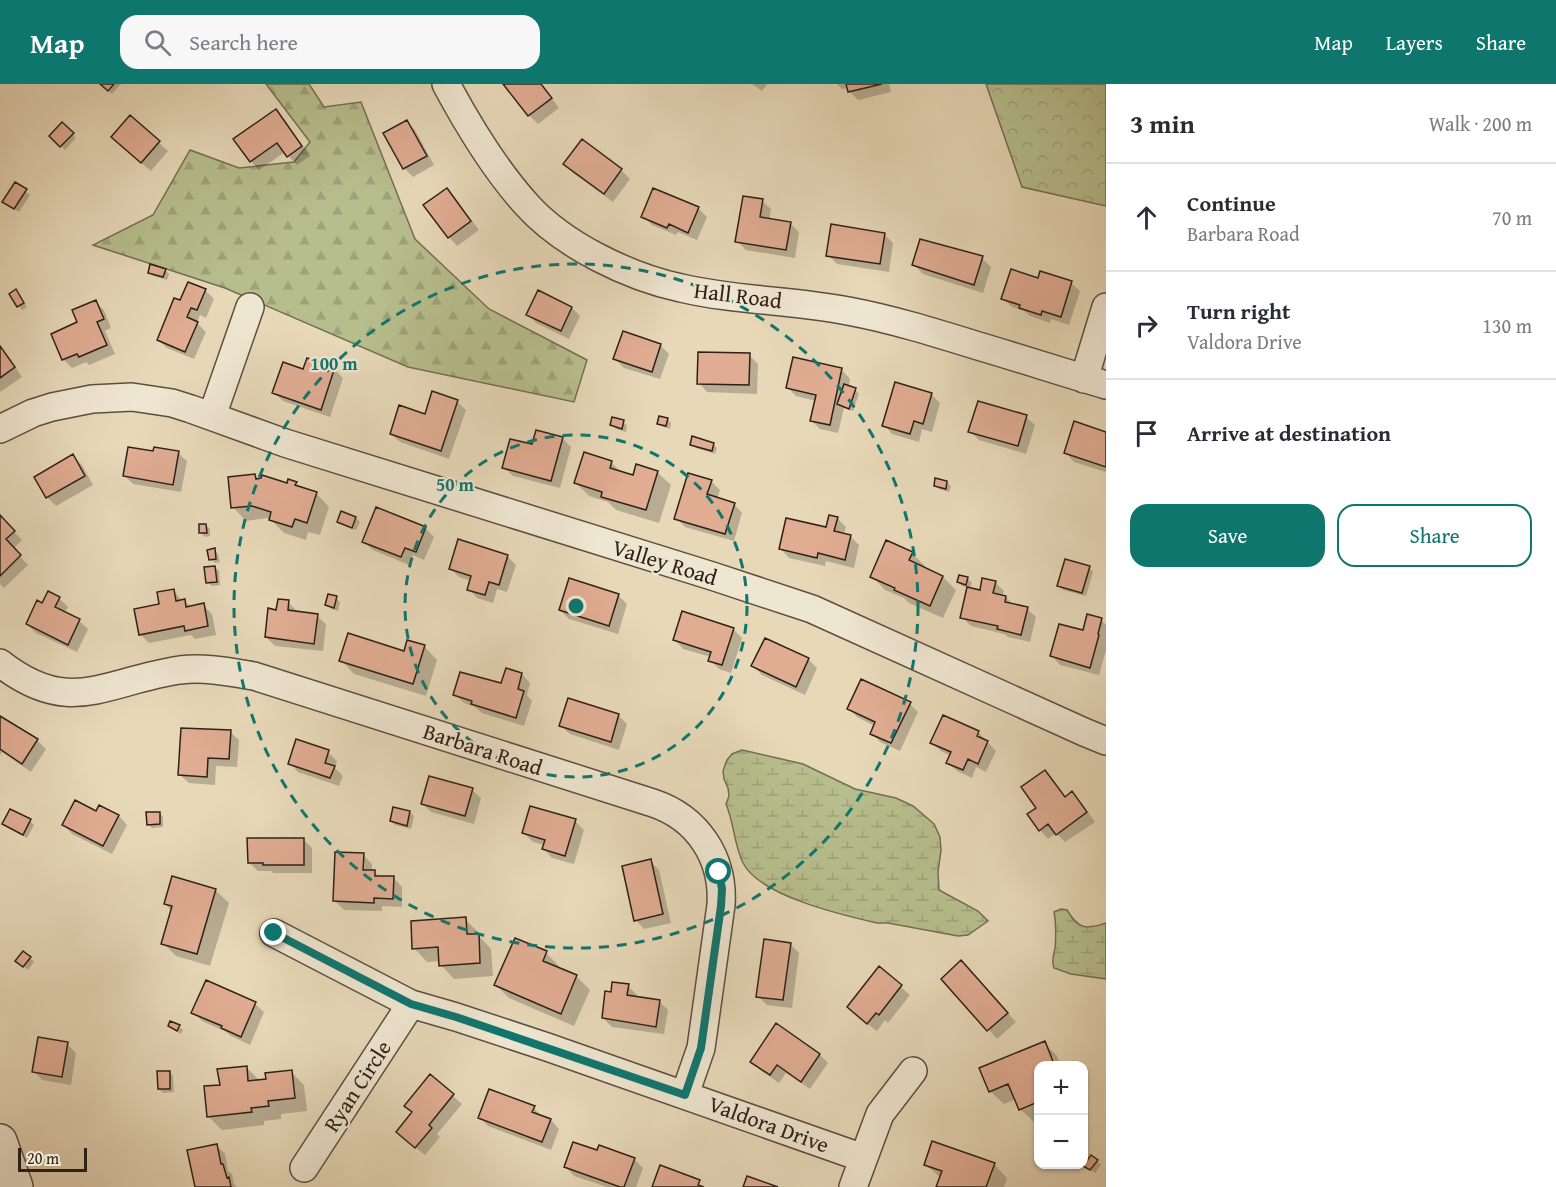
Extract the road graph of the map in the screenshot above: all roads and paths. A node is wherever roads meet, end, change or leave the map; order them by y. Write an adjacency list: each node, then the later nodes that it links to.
1 (446, 84): 4 (street, Hall Road)
2 (250, 307): 5 (street)
3 (1106, 307): 4 (street)
4 (1095, 382)
5 (212, 416): 6 (street, Valley Road); 8 (street, Valley Road)
6 (0, 429)
7 (0, 663): 12 (street, Barbara Road)
8 (1106, 741)
9 (274, 933): 10 (street, Valdora Drive)
10 (411, 1004): 12 (street, Valdora Drive); 15 (street, Ryan Circle)
11 (913, 1071): 14 (street)
12 (685, 1095): 14 (street, Valdora Drive)
13 (0, 1141): 16 (street)
14 (863, 1158): 17 (street)
15 (304, 1168)
16 (16, 1187)
17 (853, 1187)

